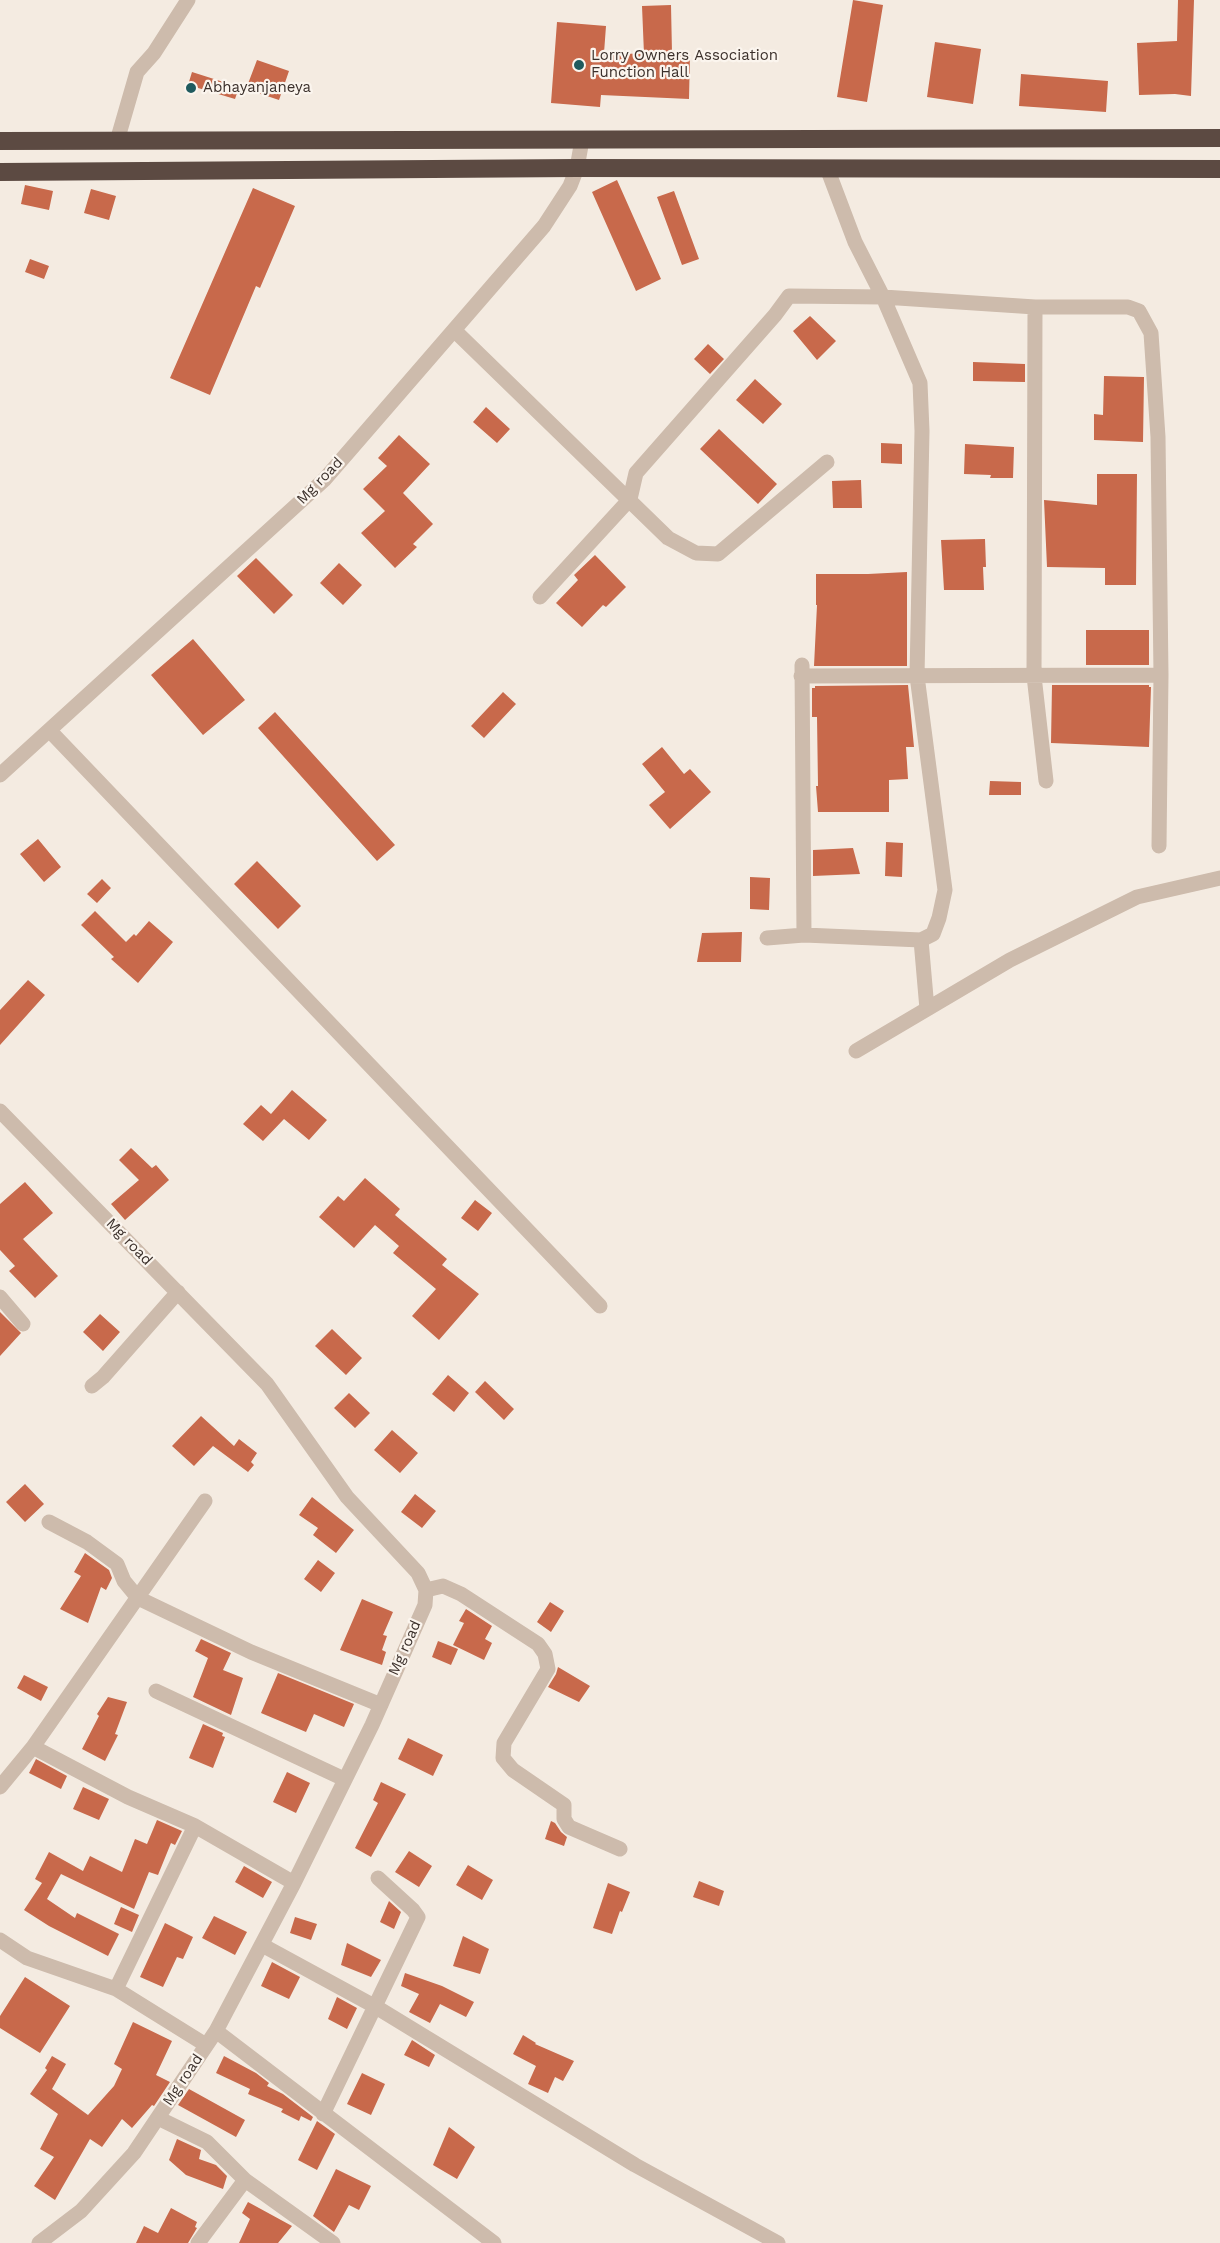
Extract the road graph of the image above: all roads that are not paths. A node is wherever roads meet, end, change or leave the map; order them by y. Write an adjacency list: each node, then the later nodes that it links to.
1 (188, 0): 5 (street)
2 (1220, 138): 3 (highway)
3 (582, 140): 5 (highway); 6 (street, Mg road)
4 (0, 141): 5 (highway)
5 (117, 141)
6 (577, 168): 7 (highway); 9 (highway); 12 (street, Mg road)
7 (827, 168): 8 (highway); 10 (street)
8 (1220, 169)
9 (0, 172)
10 (883, 297): 11 (street); 14 (street); 17 (street)
11 (1035, 307): 16 (street); 18 (street)
12 (454, 330): 14 (street); 19 (street, Mg road)
13 (827, 462): 14 (street)
14 (630, 499): 15 (street)
15 (540, 597)
16 (1161, 675): 18 (street); 22 (street)
17 (917, 676): 18 (street); 24 (street); 26 (street)
18 (1034, 676): 21 (street)
19 (50, 730): 20 (street, Mg road); 32 (street)
20 (0, 776)
21 (1046, 781)
22 (1159, 846)
23 (1220, 878): 27 (street)
24 (804, 935): 25 (street); 26 (street)
25 (767, 938)
26 (921, 940): 27 (street)
27 (927, 1009): 28 (street)
28 (856, 1051)
29 (0, 1111): 30 (street, Mg road)
30 (178, 1292): 34 (street); 37 (street, Mg road)
31 (0, 1297): 33 (street)
32 (600, 1306)
33 (23, 1324)
34 (92, 1386)
35 (205, 1501): 38 (street)
36 (49, 1522): 38 (street)
37 (426, 1590): 40 (street, Mg road); 45 (street)
38 (138, 1598): 40 (street); 41 (street)
39 (156, 1691): 42 (street)
40 (381, 1705): 42 (street, Mg road)
41 (33, 1747): 43 (street); 44 (street)
42 (344, 1779): 47 (street, Mg road)
43 (0, 1787)
44 (195, 1826): 47 (street); 50 (street)
45 (620, 1849)
46 (378, 1878): 51 (street)
47 (294, 1883): 49 (street, Mg road)
48 (0, 1940): 50 (street)
49 (262, 1945): 51 (street); 52 (street, Mg road)
50 (116, 1989): 53 (street)
51 (376, 2007): 54 (street); 61 (street)
52 (216, 2031): 53 (street, Mg road); 54 (street)
53 (206, 2045): 55 (street, Mg road)
54 (323, 2114): 60 (street)
55 (158, 2118): 56 (street); 57 (street, Mg road)
56 (244, 2180): 58 (street); 59 (street)
57 (39, 2243)
58 (198, 2243)
59 (333, 2243)
60 (495, 2243)
61 (778, 2243)

